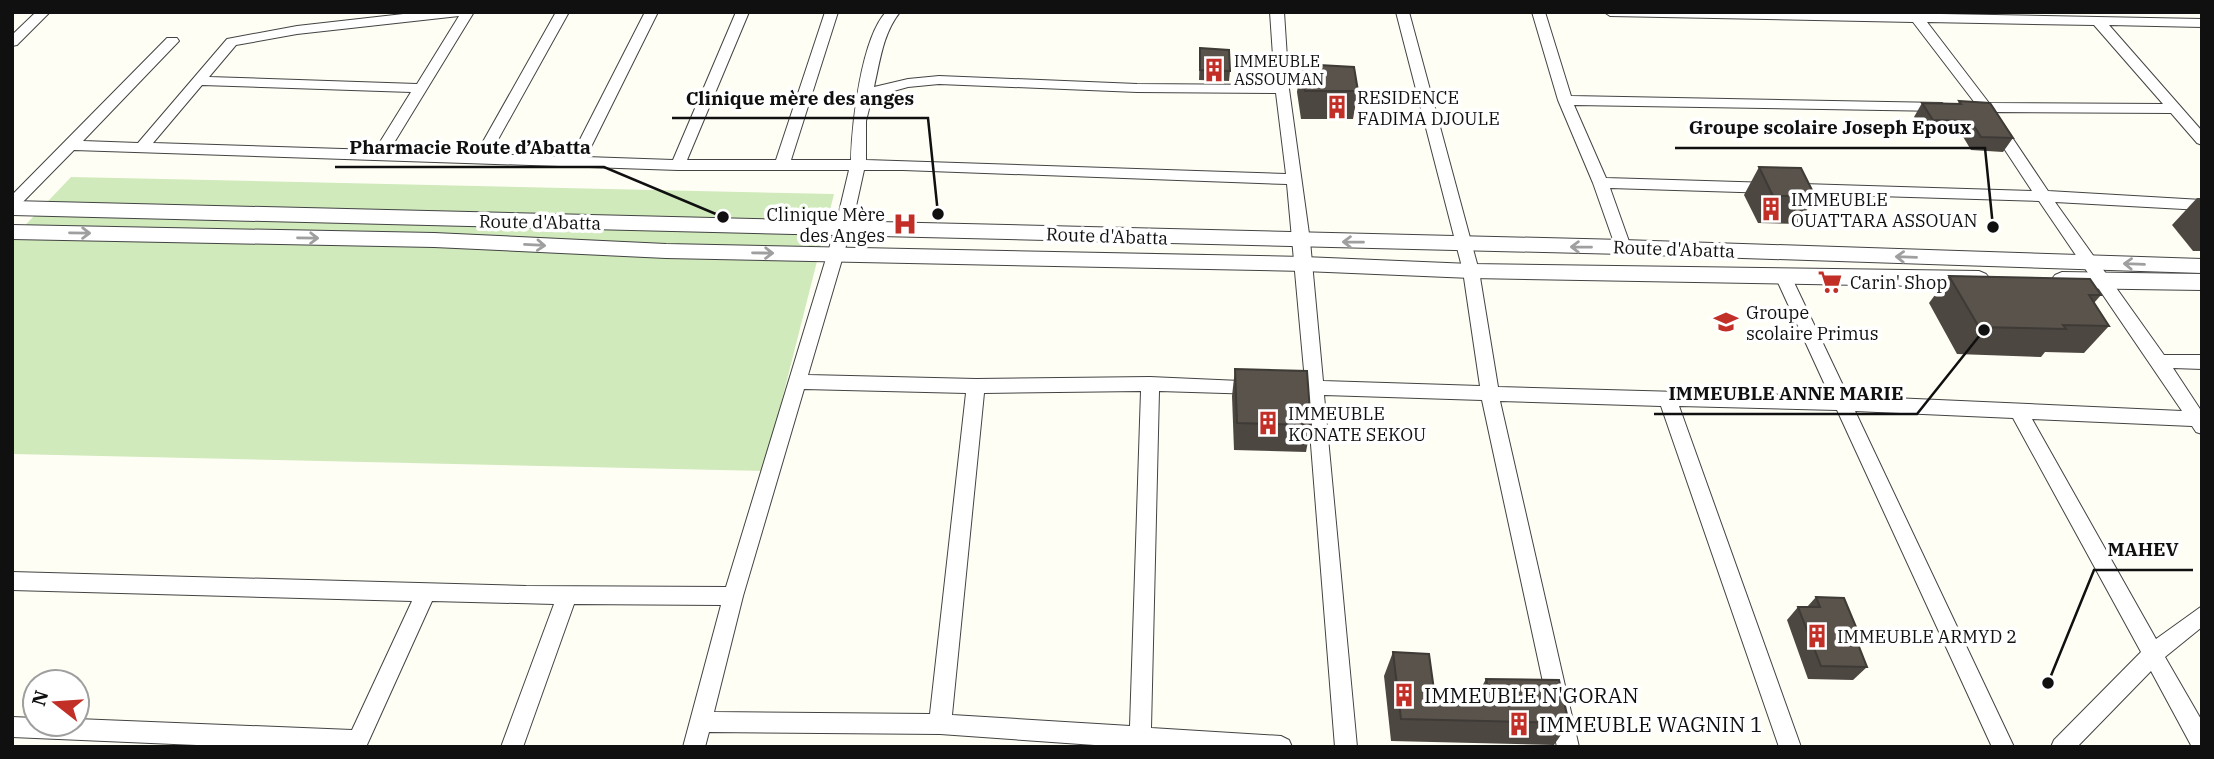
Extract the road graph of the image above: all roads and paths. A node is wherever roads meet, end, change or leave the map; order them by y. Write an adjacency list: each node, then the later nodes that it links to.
1 (44, 12): 18 (street)
2 (459, 12): 19 (street)
3 (468, 12): 20 (street)
4 (563, 12): 30 (street)
5 (652, 12): 31 (street)
6 (743, 12): 32 (street)
7 (832, 12): 33 (street)
8 (894, 12): 22 (street)
9 (1277, 12): 21 (street)
10 (1402, 12): 43 (street)
11 (1538, 12): 23 (street)
12 (1610, 12): 13 (street)
13 (1859, 15): 14 (street)
14 (1917, 19): 15 (street); 24 (street)
15 (2098, 21): 16 (street); 25 (street)
16 (2202, 23)
17 (172, 41): 27 (street)
18 (12, 42)
19 (199, 80): 20 (street); 28 (street)
20 (424, 88): 29 (street)
21 (1282, 89): 22 (street); 35 (street)
22 (865, 94): 34 (street)
23 (1565, 100): 24 (street); 36 (street)
24 (1986, 108): 25 (street); 37 (street)
25 (2175, 109): 26 (street)
26 (2202, 140)
27 (70, 145): 28 (street); 39 (street)
28 (142, 147): 29 (street)
29 (379, 155): 30 (street)
30 (480, 159): 31 (street)
31 (576, 162): 32 (street)
32 (678, 165): 33 (street)
33 (782, 165): 34 (street)
34 (858, 165): 35 (street); 40 (street)
35 (1294, 179): 42 (street)
36 (1601, 183): 37 (street); 44 (street)
37 (2043, 196): 38 (street); 46 (street)
38 (2202, 205)
39 (12, 206): 40 (street, Route d'Abatta)
40 (843, 229): 42 (street, Route d'Abatta); 45 (street)
41 (12, 232): 45 (street, Route d'Abatta, one-way to 45)
42 (1302, 241): 43 (street, Route d'Abatta, one-way to 42); 47 (street)
43 (1465, 244): 44 (street, Route d'Abatta, one-way to 43); 49 (street)
44 (1623, 247): 46 (street, Route d'Abatta, one-way to 44)
45 (836, 254): 47 (street, Route d'Abatta); 55 (street)
46 (2091, 262): 48 (street, Route d'Abatta, one-way to 46); 51 (street)
47 (1304, 264): 49 (street, Route d'Abatta); 58 (street)
48 (2202, 265)
49 (1471, 271): 50 (street, Route d'Abatta); 59 (street)
50 (1783, 276): 51 (street, Route d'Abatta); 61 (street)
51 (2103, 281): 52 (street, Route d'Abatta); 53 (street)
52 (2202, 282)
53 (2159, 361): 54 (street); 63 (street)
54 (2202, 362)
55 (798, 382): 57 (street); 67 (street)
56 (1150, 384): 57 (street); 58 (street); 73 (street)
57 (976, 386): 71 (street)
58 (1314, 388): 59 (street); 79 (street)
59 (1490, 395): 60 (street); 80 (street)
60 (1668, 399): 61 (street); 81 (street)
61 (1841, 403): 62 (street); 82 (street)
62 (2019, 412): 63 (street); 69 (street)
63 (2199, 424)
64 (12, 581): 65 (street)
65 (427, 591): 66 (street); 75 (street)
66 (567, 595): 67 (street); 76 (street)
67 (733, 596): 70 (street)
68 (2202, 615): 69 (street)
69 (2152, 654): 74 (street); 83 (street)
70 (700, 722): 71 (street); 77 (street)
71 (940, 724): 73 (street)
72 (12, 727): 75 (street)
73 (1140, 742): 78 (street)
74 (2202, 743)
75 (357, 744)
76 (512, 747)
77 (694, 747)
78 (1281, 747)
79 (1346, 747)
80 (1568, 747)
81 (1790, 747)
82 (2003, 747)
83 (2062, 747)

